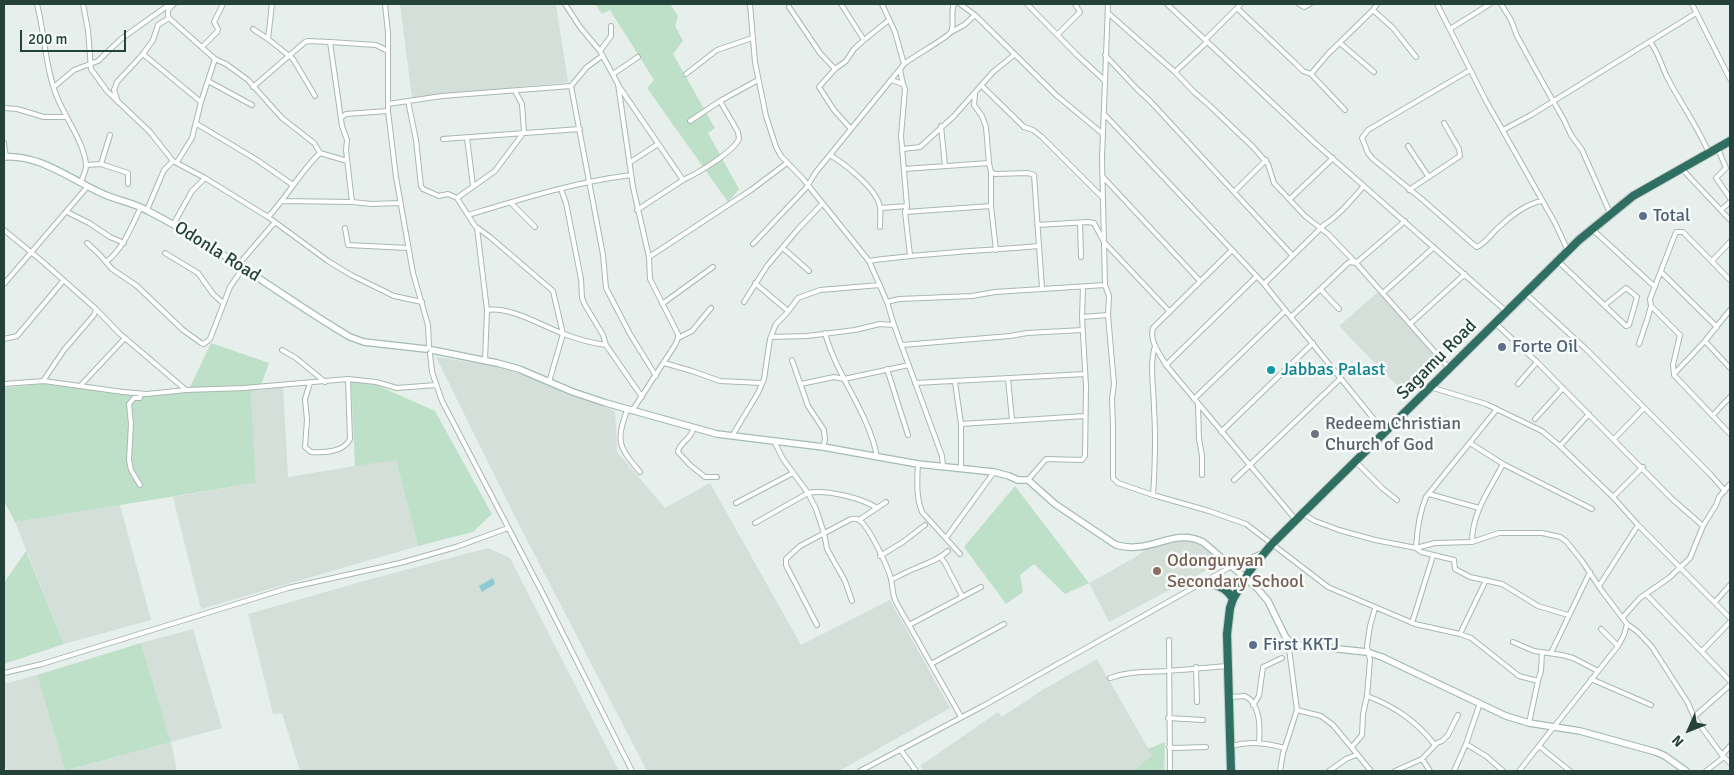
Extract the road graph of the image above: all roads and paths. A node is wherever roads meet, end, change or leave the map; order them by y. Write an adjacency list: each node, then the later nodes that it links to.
1 (37, 4): 79 (street)
2 (83, 4): 60 (street)
3 (170, 4): 60 (street)
4 (174, 4): 35 (street)
5 (223, 4): 49 (street)
6 (272, 4): 43 (street)
7 (385, 4): 50 (street)
8 (564, 4): 51 (street)
9 (755, 4): 27 (street)
10 (841, 4): 44 (street)
11 (883, 4): 36 (street)
12 (954, 4): 40 (street)
13 (960, 4): 34 (street)
14 (1027, 4): 41 (street)
15 (1075, 4): 41 (street)
16 (1108, 4): 32 (street)
17 (1167, 4): 29 (street)
18 (1176, 4): 29 (street)
19 (1241, 4): 30 (street)
20 (1299, 4): 21 (street)
21 (1310, 4)
22 (1377, 4): 31 (street)
23 (1437, 4): 38 (street)
24 (1490, 4): 38 (street)
25 (1501, 4): 86 (street)
26 (1692, 4): 33 (street)
27 (750, 6): 42 (street)
28 (789, 7): 62 (street)
29 (1171, 8): 45 (street)
30 (1237, 8): 45 (street); 70 (street)
31 (1373, 10): 48 (street); 57 (street)
32 (1108, 13): 59 (street); 65 (street)
33 (1696, 13): 47 (street); 72 (street)
34 (975, 15): 40 (street); 54 (street)
35 (169, 18): 49 (street); 52 (street)
36 (888, 20): 44 (street); 61 (street)
37 (611, 26): 51 (street)
38 (1450, 29): 64 (street)
39 (253, 30): 43 (street)
40 (950, 32): 61 (street)
41 (1058, 34): 71 (street)
42 (752, 38): 69 (street); 73 (street)
43 (268, 39): 53 (street)
44 (864, 40): 62 (street)
45 (1206, 41): 65 (street); 127 (street)
46 (330, 42): 50 (street); 53 (street); 97 (street)
47 (1650, 42): 86 (street); 123 (street)
48 (1340, 43): 66 (street); 70 (street)
49 (202, 47): 58 (street)
50 (388, 51): 91 (street)
51 (600, 51): 55 (street)
52 (143, 54): 89 (street); 90 (street)
53 (289, 55): 82 (street); 85 (street)
54 (1014, 55): 81 (street); 113 (street)
55 (602, 56): 68 (street); 80 (street)
56 (638, 57): 68 (street)
57 (1416, 57)
58 (215, 59): 76 (street); 82 (street)
59 (1108, 61): 67 (street); 155 (street)
60 (90, 64): 79 (street); 89 (street)
61 (904, 64): 63 (street)
62 (834, 69): 108 (street)
63 (900, 69): 74 (street); 78 (street)
64 (1470, 70): 109 (street); 154 (street)
65 (1175, 72): 128 (street)
66 (1374, 72)
67 (1104, 73): 71 (street); 75 (street)
68 (613, 74): 77 (street)
69 (686, 74)
70 (1311, 74): 96 (street)
71 (1099, 75): 75 (street)
72 (1730, 79)
73 (758, 80): 88 (street); 131 (street)
74 (891, 80): 78 (street); 108 (street)
75 (1104, 80): 100 (street)
76 (208, 81): 90 (street); 92 (street)
77 (618, 84): 119 (street); 134 (street)
78 (904, 84): 122 (street)
79 (54, 86): 101 (street)
80 (571, 86): 83 (street); 107 (street)
81 (982, 86): 84 (street); 158 (street)
82 (253, 87): 124 (street)
83 (515, 91): 87 (street); 110 (street)
84 (974, 94): 93 (street); 94 (street)
85 (315, 96)
86 (1553, 100): 109 (street); 176 (street)
87 (408, 101): 91 (street); 157 (street)
88 (720, 101): 103 (street); 143 (street)
89 (118, 102): 129 (street)
90 (201, 102): 105 (street)
91 (388, 104): 98 (street)
92 (252, 105)
93 (963, 106): 94 (street); 106 (street)
94 (974, 106): 132 (street)
95 (4, 108): 101 (street)
96 (1345, 110)
97 (340, 111): 99 (street); 102 (street)
98 (388, 111): 99 (street); 164 (street)
99 (346, 114): 102 (street)
100 (1105, 115): 113 (street); 202 (street)
101 (67, 118): 135 (street)
102 (342, 118): 130 (street)
103 (690, 121)
104 (1444, 123): 141 (street)
105 (197, 124): 129 (street); 148 (street)
106 (941, 126): 111 (street); 112 (street)
107 (580, 129): 110 (street); 145 (street)
108 (851, 129): 125 (street)
109 (1503, 130): 156 (street)
110 (524, 132): 115 (street); 151 (street)
111 (935, 132): 112 (street); 122 (street)
112 (942, 133): 136 (street)
113 (1102, 134): 146 (street)
114 (110, 135): 133 (street)
115 (467, 138): 116 (street); 151 (street)
116 (443, 139)
117 (1730, 141): 121 (highway, Sagamu Road)
118 (4, 143): 126 (street)
119 (658, 144): 134 (street); 143 (street)
120 (1408, 146): 141 (street)
121 (1718, 148): 123 (highway, Sagamu Road); 160 (street)
122 (903, 149): 137 (street)
123 (1709, 152): 138 (highway, Sagamu Road)
124 (320, 153): 130 (street); 148 (street)
125 (830, 155): 149 (street); 171 (street)
126 (5, 157): 144 (street, Odonla Road)
127 (1333, 158): 152 (street); 159 (street)
128 (1266, 160): 155 (street); 159 (street)
129 (175, 161): 142 (street); 170 (street)
130 (347, 161): 163 (street)
131 (787, 163): 149 (street); 210 (street)
132 (989, 163): 136 (street); 139 (street)
133 (101, 164): 135 (street); 147 (street)
134 (629, 164): 140 (street)
135 (86, 166): 144 (street)
136 (946, 166): 137 (street)
137 (904, 168): 168 (street)
138 (1681, 168): 173 (street); 176 (highway, Sagamu Road)
139 (992, 174): 169 (street); 184 (street)
140 (631, 175): 145 (street); 172 (street)
141 (1428, 176): 154 (street)
142 (205, 178): 178 (street); 183 (street)
143 (683, 180): 172 (street)
144 (81, 182): 150 (street, Odonla Road)
145 (590, 182): 153 (street); 286 (street)
146 (1105, 183): 158 (street); 225 (street)
147 (128, 184)
148 (293, 185): 161 (street)
149 (807, 185): 167 (street); 196 (street)
150 (88, 186): 170 (street, Odonla Road); 174 (street)
151 (474, 186): 157 (street)
152 (1364, 186): 180 (street); 189 (street)
153 (562, 188): 166 (street); 271 (street)
154 (1409, 190): 165 (street)
155 (1235, 191): 209 (street)
156 (1539, 195): 162 (street); 165 (street)
157 (457, 198): 177 (street)
158 (1104, 198): 192 (street)
159 (1290, 199): 189 (street)
160 (1730, 200): 173 (street)
161 (282, 201): 163 (street); 178 (street)
162 (1542, 201): 165 (street); 203 (street)
163 (352, 202): 164 (street)
164 (400, 202): 199 (street)
165 (1535, 202)
166 (510, 203): 177 (street); 185 (street)
167 (822, 204): 200 (street); 212 (street)
168 (906, 206): 171 (street); 175 (street)
169 (991, 206): 175 (street); 201 (street)
170 (144, 208): 183 (street, Odonla Road); 195 (street)
171 (880, 208): 186 (street)
172 (638, 210): 210 (street)
173 (1721, 210): 179 (street)
174 (67, 212): 195 (street); 205 (street)
175 (905, 212): 207 (street)
176 (1610, 213): 190 (highway, Sagamu Road)
177 (468, 215): 188 (street)
178 (268, 217): 181 (street)
179 (1730, 220)
180 (1405, 221): 198 (street); 216 (street)
181 (275, 222): 217 (street); 237 (street)
182 (1080, 223): 184 (street); 192 (street); 211 (street)
183 (173, 225): 217 (street, Odonla Road)
184 (1037, 225): 197 (street)
185 (535, 227)
186 (880, 227)
187 (345, 228): 199 (street)
188 (477, 228): 247 (street); 262 (street)
189 (1320, 229): 209 (street); 216 (street)
190 (1592, 229): 203 (highway, Sagamu Road); 232 (street)
191 (4, 230): 205 (street)
192 (1104, 242): 204 (street); 208 (street)
193 (1730, 242): 214 (street)
194 (87, 243): 215 (street)
195 (124, 243): 215 (street)
196 (753, 244)
197 (1038, 246): 201 (street); 233 (street)
198 (1434, 247): 221 (street); 235 (street)
199 (408, 248): 237 (street)
200 (783, 248): 219 (street); 226 (street)
201 (996, 250): 207 (street)
202 (1231, 251): 222 (street); 225 (street)
203 (1568, 251): 213 (highway, Sagamu Road)
204 (1112, 252): 208 (street); 251 (street)
205 (32, 253): 223 (street); 227 (street)
206 (165, 253): 240 (street)
207 (910, 255): 212 (street)
208 (1104, 256): 230 (street)
209 (1294, 256): 228 (street)
210 (648, 257): 241 (street)
211 (1081, 258)
212 (869, 261): 229 (street)
213 (1558, 261): 236 (highway, Sagamu Road); 242 (street)
214 (1712, 261): 220 (street); 224 (street)
215 (106, 262): 240 (street)
216 (1356, 263): 234 (street); 235 (street)
217 (240, 266): 240 (street); 274 (street, Odonla Road)
218 (713, 267): 241 (street)
219 (809, 271)
220 (1661, 272): 232 (street); 259 (street)
221 (1465, 274): 252 (street); 256 (street)
222 (1256, 277): 228 (street); 280 (street)
223 (63, 280): 246 (street); 266 (street)
224 (1730, 280)
225 (1200, 281): 251 (street)
226 (755, 283): 238 (street); 249 (street)
227 (4, 284)
228 (1264, 284): 250 (street)
229 (880, 285): 239 (street); 249 (street)
230 (1105, 285): 231 (street); 253 (street)
231 (1083, 287): 233 (street); 254 (street)
232 (1655, 287): 243 (street)
233 (1042, 288): 239 (street)
234 (1321, 290): 245 (street); 255 (street)
235 (1384, 294): 256 (street)
236 (1525, 294): 252 (highway, Sagamu Road); 311 (street)
237 (422, 302): 274 (street)
238 (744, 302)
239 (887, 302): 258 (street)
240 (224, 303)
241 (662, 304): 265 (street)
242 (1605, 305): 242 (street)
243 (1651, 306): 270 (street); 285 (street)
244 (712, 308): 265 (street)
245 (1339, 308)
246 (96, 309): 264 (street); 291 (street)
247 (486, 310): 262 (street); 276 (street)
248 (1730, 310): 259 (street)
249 (788, 311): 263 (street)
250 (1286, 311): 255 (street); 309 (street)
251 (1170, 312): 272 (street)
252 (1507, 312): 257 (highway, Sagamu Road)
253 (1108, 315): 254 (street); 351 (street)
254 (1082, 316): 260 (street)
255 (1291, 317): 268 (street)
256 (1411, 323): 281 (street)
257 (1495, 323): 277 (street); 281 (highway, Sagamu Road)
258 (894, 325): 261 (street); 269 (street)
259 (1717, 327): 267 (street)
260 (1083, 330): 269 (street); 284 (street)
261 (825, 333): 263 (street); 289 (street)
262 (564, 334): 271 (street); 293 (street)
263 (771, 337): 296 (street)
264 (125, 338): 301 (street); 305 (street)
265 (678, 338): 278 (street)
266 (4, 339)
267 (1705, 341): 282 (street); 285 (street)
268 (1313, 343): 287 (street); 321 (street)
269 (902, 344): 279 (street)
270 (1639, 344)
271 (606, 345): 308 (street)
272 (1155, 346): 280 (street); 351 (street)
273 (282, 350): 292 (street)
274 (429, 350): 276 (street, Odonla Road); 302 (street)
275 (792, 360): 299 (street)
276 (485, 361): 293 (street, Odonla Road)
277 (1537, 362): 300 (street); 304 (street)
278 (664, 364): 286 (street); 296 (street)
279 (909, 365): 283 (street); 297 (street)
280 (1166, 365): 309 (street)
281 (1449, 368): 303 (highway, Sagamu Road)
282 (1730, 368)
283 (887, 370): 289 (street); 324 (street)
284 (1085, 374): 290 (street); 316 (street)
285 (1674, 375): 315 (street)
286 (656, 376): 308 (street)
287 (1341, 378): 322 (street); 335 (street)
288 (348, 379): 292 (street); 295 (street); 302 (street)
289 (844, 379): 299 (street); 331 (street)
290 (1008, 379): 294 (street); 318 (street)
291 (43, 381): 298 (street); 301 (street)
292 (325, 382): 295 (street)
293 (549, 382): 313 (street, Odonla Road)
294 (955, 382): 297 (street); 319 (street)
295 (310, 383): 305 (street)
296 (761, 383): 325 (street)
297 (915, 383): 336 (street)
298 (4, 384)
299 (801, 384): 330 (street)
300 (1518, 384)
301 (81, 385): 306 (street)
302 (436, 385): 366 (street)
303 (1430, 386): 312 (street); 322 (highway, Sagamu Road)
304 (1563, 388): 314 (street); 317 (street)
305 (186, 390): 306 (street)
306 (141, 394): 347 (street)
307 (1730, 397): 315 (street)
308 (642, 398): 313 (street)
309 (1194, 398): 310 (street)
310 (1198, 404): 321 (street); 342 (street)
311 (1644, 408): 326 (street); 348 (street)
312 (1497, 409): 328 (street); 329 (street)
313 (629, 410): 320 (street, Odonla Road); 339 (street)
314 (1589, 414): 326 (street); 329 (street)
315 (1713, 414): 323 (street)
316 (1084, 416): 318 (street); 344 (street)
317 (1535, 419)
318 (1012, 420): 319 (street)
319 (961, 424): 338 (street)
320 (693, 428): 325 (street, Odonla Road); 343 (street)
321 (1221, 432): 335 (street)
322 (1385, 433): 332 (highway, Sagamu Road)
323 (1730, 434)
324 (908, 435)
325 (732, 436): 327 (street, Odonla Road)
326 (1614, 439): 337 (street)
327 (774, 441): 330 (street, Odonla Road); 341 (street)
328 (1470, 443): 334 (street); 350 (street)
329 (1560, 446): 352 (street)
330 (823, 447): 331 (street, Odonla Road)
331 (877, 457): 333 (street, Odonla Road)
332 (1356, 462): 353 (street); 359 (highway, Sagamu Road)
333 (918, 464): 336 (street, Odonla Road); 368 (street)
334 (1503, 464): 357 (street); 358 (street)
335 (1250, 465): 345 (street); 361 (street)
336 (943, 466): 338 (street, Odonla Road)
337 (1643, 467): 352 (street); 365 (street)
338 (961, 468): 340 (street, Odonla Road)
339 (640, 472)
340 (994, 472): 344 (street, Odonla Road); 368 (street)
341 (793, 473): 349 (street); 354 (street)
342 (1202, 475)
343 (717, 477)
344 (1028, 480): 378 (street)
345 (1234, 480)
346 (1730, 484): 348 (street)
347 (140, 485)
348 (1724, 491): 365 (street)
349 (808, 493): 356 (street); 362 (street); 367 (street)
350 (1429, 494): 357 (street); 371 (street)
351 (1153, 495): 370 (street)
352 (1613, 497): 364 (street)
353 (1397, 500)
354 (736, 502)
355 (886, 502): 356 (street)
356 (877, 508): 360 (street)
357 (1479, 508): 369 (street)
358 (1592, 509)
359 (1302, 513): 361 (highway, Sagamu Road); 371 (street)
360 (859, 520): 367 (street); 375 (street)
361 (1296, 520): 370 (highway, Sagamu Road)
362 (755, 523)
363 (925, 525): 375 (street)
364 (1638, 525): 379 (street); 387 (street)
365 (1703, 526): 379 (street)
366 (508, 528): 418 (street); 453 (street)
367 (824, 533): 391 (street); 400 (street)
368 (946, 538): 374 (street)
369 (1472, 542): 371 (street); 380 (street)
370 (1272, 544): 373 (highway, Sagamu Road); 393 (street)
371 (1416, 548): 376 (street)
372 (948, 551): 377 (street)
373 (1265, 552): 378 (street); 381 (highway, Sagamu Road)
374 (960, 554)
375 (880, 556): 382 (street)
376 (1433, 556): 383 (street); 397 (street)
377 (941, 558): 382 (street); 389 (street)
378 (1232, 566): 381 (street); 384 (street)
379 (1680, 568): 388 (street); 392 (street)
380 (1590, 572): 387 (street); 394 (street)
381 (1245, 578): 390 (highway, Sagamu Road); 405 (street)
382 (891, 580): 401 (street)
383 (1486, 580): 394 (street); 403 (street)
384 (1204, 582): 390 (highway); 432 (street)
385 (1730, 585): 392 (street)
386 (981, 586): 389 (street)
387 (1599, 586): 395 (street)
388 (1646, 594): 395 (street); 408 (street)
389 (962, 596): 401 (street)
390 (1233, 599): 414 (highway, Sagamu Road)
391 (852, 601)
392 (1715, 602): 396 (street)
393 (1375, 608): 397 (street); 409 (street)
394 (1568, 615): 411 (street)
395 (1623, 617): 399 (street)
396 (1730, 620): 408 (street)
397 (1412, 623): 403 (street)
398 (1004, 624): 413 (street)
399 (1627, 624): 407 (street); 433 (street)
400 (817, 625)
401 (909, 625): 413 (street)
402 (1601, 628): 407 (street)
403 (1460, 634): 421 (street)
404 (1169, 640): 416 (street)
405 (1288, 641): 409 (street); 430 (street)
406 (1513, 642): 410 (street)
407 (1618, 646): 417 (street)
408 (1702, 651): 422 (street)
409 (1367, 652): 424 (street); 427 (street)
410 (1542, 653): 411 (street); 421 (street)
411 (1551, 653): 417 (street)
412 (1282, 658): 428 (street)
413 (931, 664): 432 (street)
414 (1229, 666): 415 (street); 425 (highway, Sagamu Road)
415 (1196, 668): 416 (street); 426 (street)
416 (1168, 671): 419 (street); 434 (street)
417 (1598, 671): 420 (street)
418 (4, 673)
419 (1110, 678)
420 (1591, 679): 429 (street); 437 (street)
421 (1538, 681): 436 (street)
422 (1730, 681)
423 (1730, 685): 433 (street)
424 (1367, 696): 440 (street); 447 (street)
425 (1230, 697): 428 (street); 442 (highway, Sagamu Road)
426 (1197, 702)
427 (1480, 703): 436 (street); 439 (street)
428 (1253, 704): 438 (street)
429 (1651, 705)
430 (1297, 710): 446 (street); 447 (street)
431 (1458, 716): 440 (street)
432 (961, 717): 448 (street)
433 (1694, 717): 450 (street)
434 (1168, 718): 435 (street); 441 (street)
435 (1203, 720)
436 (1530, 723): 437 (street)
437 (1554, 727): 443 (street); 467 (street)
438 (1259, 743): 442 (street); 446 (street)
439 (1466, 744): 463 (street); 464 (street)
440 (1435, 745): 451 (street)
441 (1169, 746): 445 (street); 456 (street)
442 (1231, 746): 457 (highway, Sagamu Road)
443 (1539, 746): 465 (street); 466 (street)
444 (1730, 746): 450 (street)
445 (1206, 747)
446 (1285, 748): 458 (street)
447 (1352, 748): 449 (street)
448 (900, 749): 454 (street); 455 (street)
449 (1356, 755): 459 (street); 460 (street)
450 (1723, 756): 452 (street); 468 (street)
451 (1422, 759): 461 (street); 462 (street)
452 (1730, 763)
453 (632, 771)
454 (860, 771)
455 (916, 771)
456 (1170, 771)
457 (1231, 771)
458 (1280, 771)
459 (1329, 771)
460 (1371, 771)
461 (1394, 771)
462 (1430, 771)
463 (1454, 771)
464 (1503, 771)
465 (1519, 771)
466 (1570, 771)
467 (1686, 771)
468 (1706, 771)

